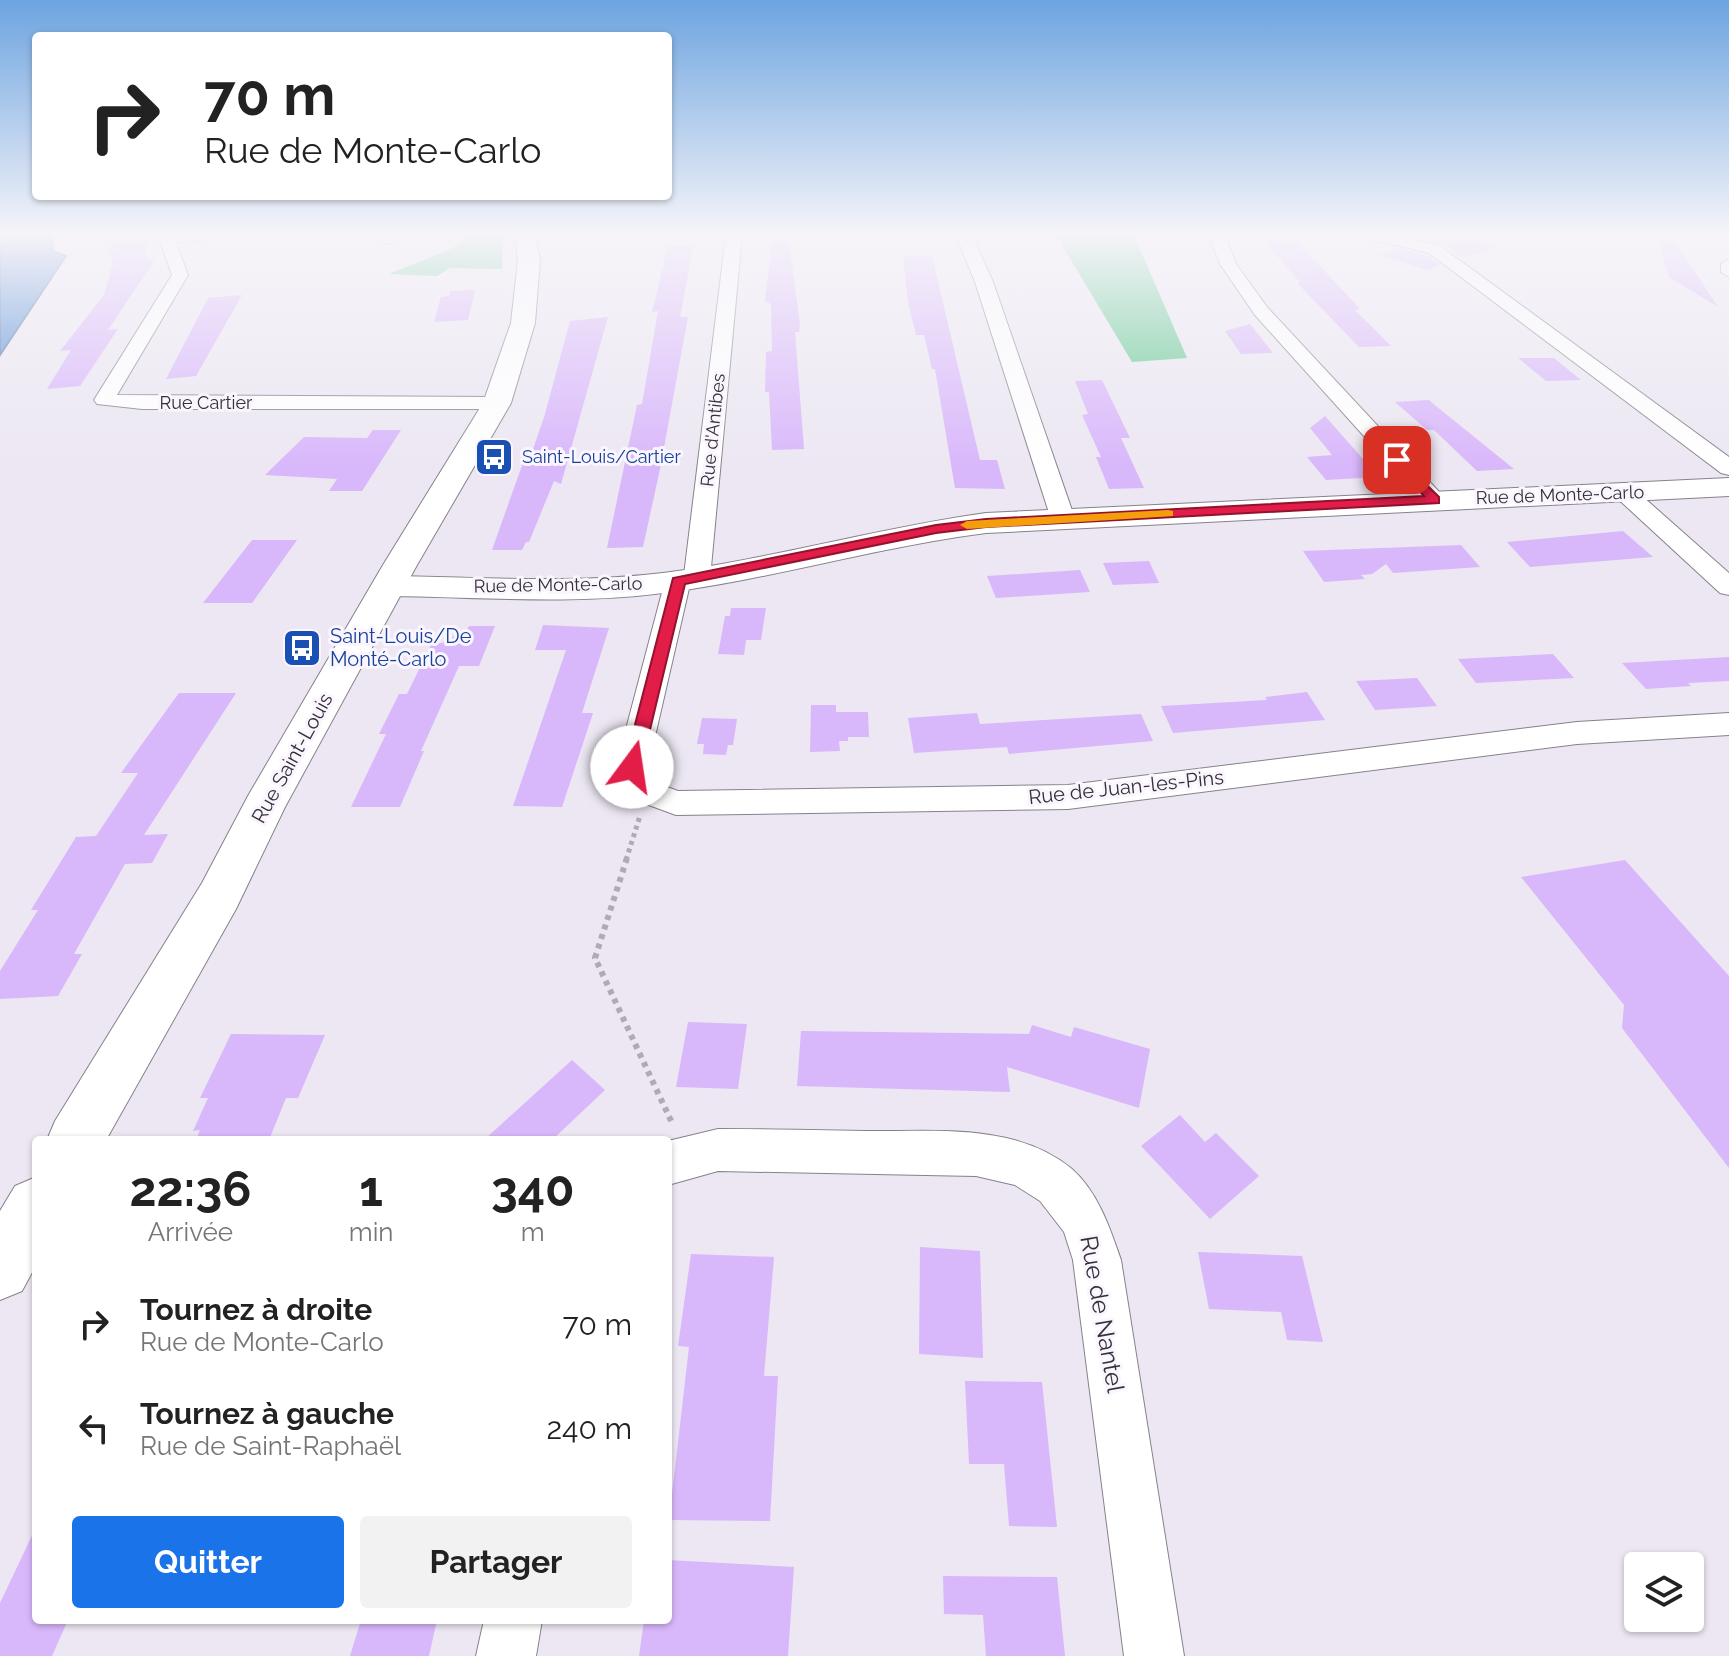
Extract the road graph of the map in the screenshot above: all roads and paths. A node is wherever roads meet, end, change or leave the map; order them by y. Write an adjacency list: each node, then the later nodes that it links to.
1 (157, 312): 7 (street, Rue Cartier)
2 (524, 312): 7 (main road, Rue Saint-Louis)
3 (724, 312): 13 (street, Rue d'Antibes)
4 (994, 312): 12 (street)
5 (1262, 312): 11 (street)
6 (1521, 312): 8 (street)
7 (497, 403): 14 (main road, Rue Saint-Louis)
8 (1729, 468)
9 (1729, 487): 10 (main road, Rue de Monte-Carlo)
10 (1625, 493): 11 (main road, Rue de Monte-Carlo); 15 (street)
11 (1434, 500): 12 (main road, Rue de Monte-Carlo)
12 (1063, 519): 13 (main road, Rue de Monte-Carlo)
13 (688, 579): 14 (main road, Rue de Monte-Carlo); 17 (street)
14 (389, 586): 18 (main road, Rue Saint-Louis)
15 (1729, 587)
16 (1729, 724): 17 (street, Rue de Juan-les-Pins)
17 (647, 792): 19 (path)
18 (77, 1136)
19 (669, 1136)
20 (678, 1159): 25 (street, Rue de Nantel)
21 (32, 1214): 22 (main road)
22 (0, 1269)
23 (512, 1624): 24 (street)
24 (506, 1656)
25 (1154, 1656)

